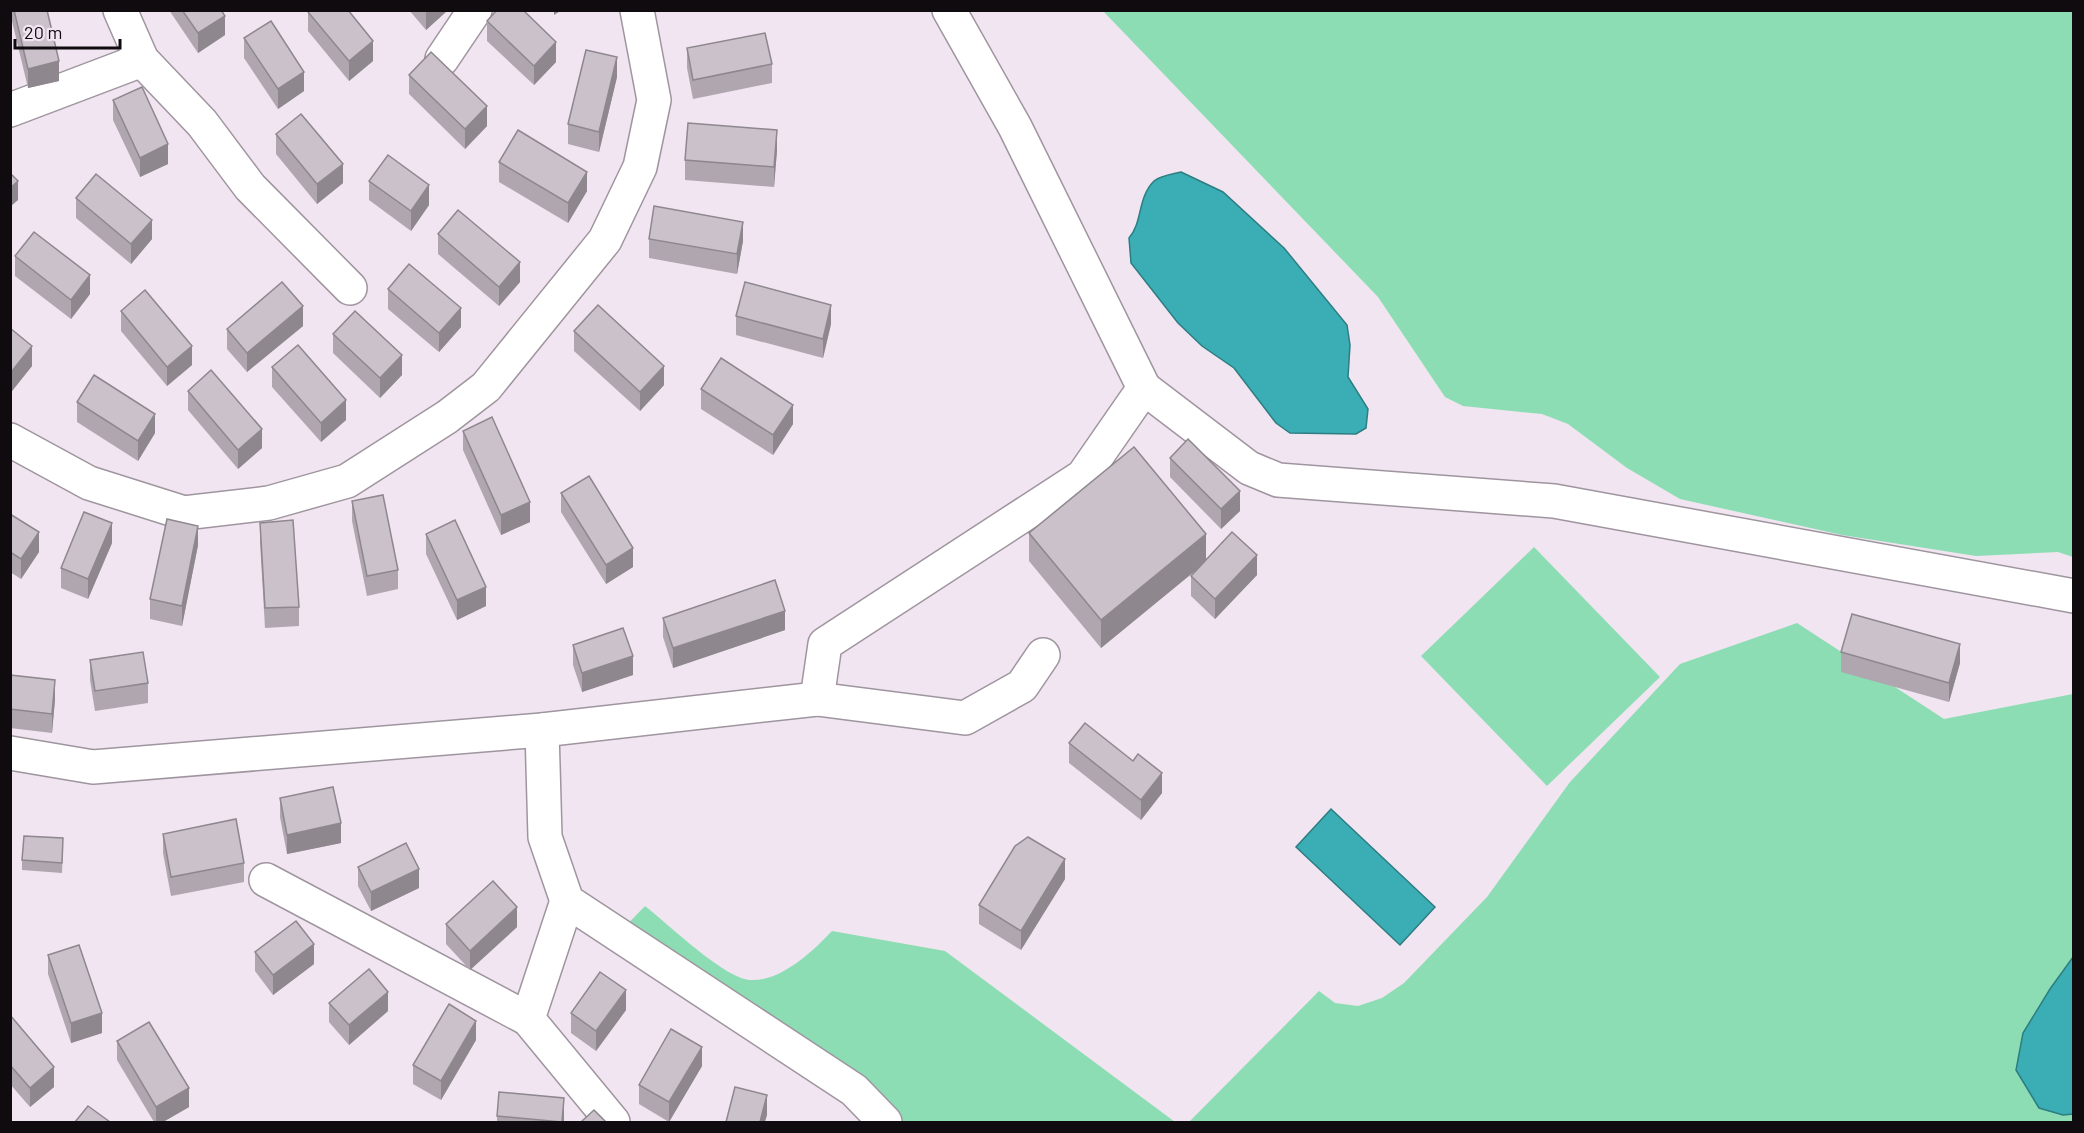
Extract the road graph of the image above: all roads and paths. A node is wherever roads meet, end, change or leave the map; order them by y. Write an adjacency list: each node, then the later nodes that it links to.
1 (120, 10): 6 (lane)
2 (474, 10): 5 (lane)
3 (637, 10): 10 (lane)
4 (950, 10): 9 (lane)
5 (442, 59)
6 (142, 60): 7 (lane); 8 (lane)
7 (10, 110)
8 (350, 288)
9 (1144, 388): 11 (lane); 13 (lane)
10 (10, 440)
11 (2073, 596)
12 (1043, 655): 13 (lane)
13 (817, 699): 14 (lane)
14 (542, 730): 15 (lane); 17 (lane)
15 (10, 753)
16 (266, 880): 18 (lane)
17 (567, 902): 18 (lane); 20 (lane)
18 (528, 1019): 19 (lane)
19 (613, 1122)
20 (885, 1122)

